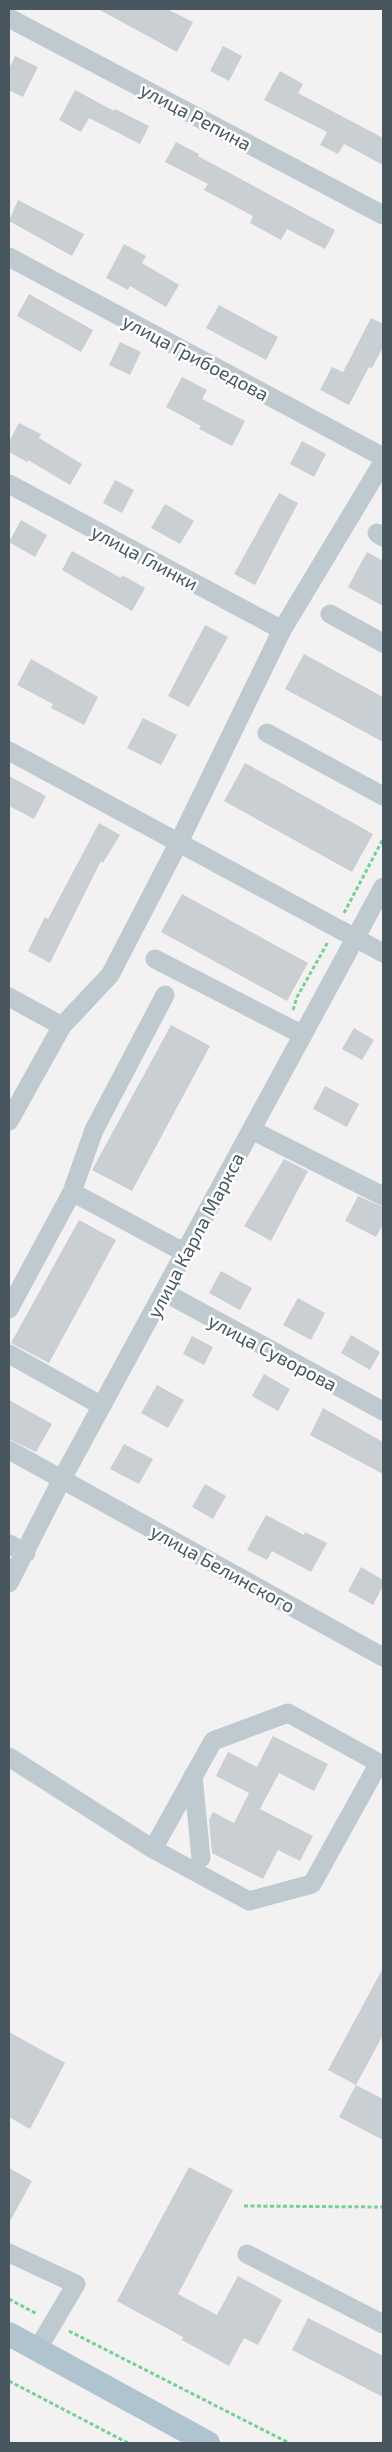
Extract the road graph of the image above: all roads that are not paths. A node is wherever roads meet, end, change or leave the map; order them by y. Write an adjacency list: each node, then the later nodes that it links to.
1 (9, 18): 2 (street, улица Репина)
2 (383, 215)
3 (9, 257): 4 (street, улица Грибоедова)
4 (383, 457)
5 (383, 462): 8 (street)
6 (9, 484): 8 (street, улица Глинки)
7 (330, 614): 9 (street)
8 (282, 630): 13 (street)
9 (383, 642)
10 (267, 733): 12 (street)
11 (9, 751): 13 (street)
12 (383, 796)
13 (179, 842): 15 (street); 20 (street)
14 (383, 887): 15 (street, улица Карла Маркса)
15 (356, 938): 16 (street); 21 (street, улица Карла Маркса)
16 (383, 953)
17 (155, 959): 21 (street)
18 (165, 995): 24 (street)
19 (9, 997): 20 (street)
20 (62, 1026): 22 (street)
21 (303, 1035): 23 (street, улица Карла Маркса)
22 (9, 1122)
23 (252, 1130): 25 (street); 26 (street, улица Карла Маркса)
24 (72, 1192): 26 (street); 28 (street)
25 (383, 1196)
26 (186, 1251): 27 (street, улица Карла Маркса)
27 (164, 1292): 30 (street, улица Карла Маркса); 31 (street, улица Суворова)
28 (9, 1309)
29 (9, 1354): 30 (street)
30 (102, 1406): 33 (street, улица Карла Маркса)
31 (383, 1411)
32 (9, 1450): 33 (street, улица Белинского)
33 (62, 1479): 35 (street, улица Карла Маркса); 37 (street, улица Белинского)
34 (9, 1544): 35 (street)
35 (26, 1553): 36 (street, улица Карла Маркса)
36 (9, 1584)
37 (383, 1657)
38 (9, 1757): 40 (street)
39 (193, 1776): 40 (street); 40 (street); 41 (street)
40 (153, 1849)
41 (201, 1858)
42 (9, 2252): 46 (street)
43 (247, 2254): 44 (street)
44 (383, 2324)
45 (9, 2334): 46 (main road)
46 (37, 2350): 47 (main road)
47 (208, 2443)

